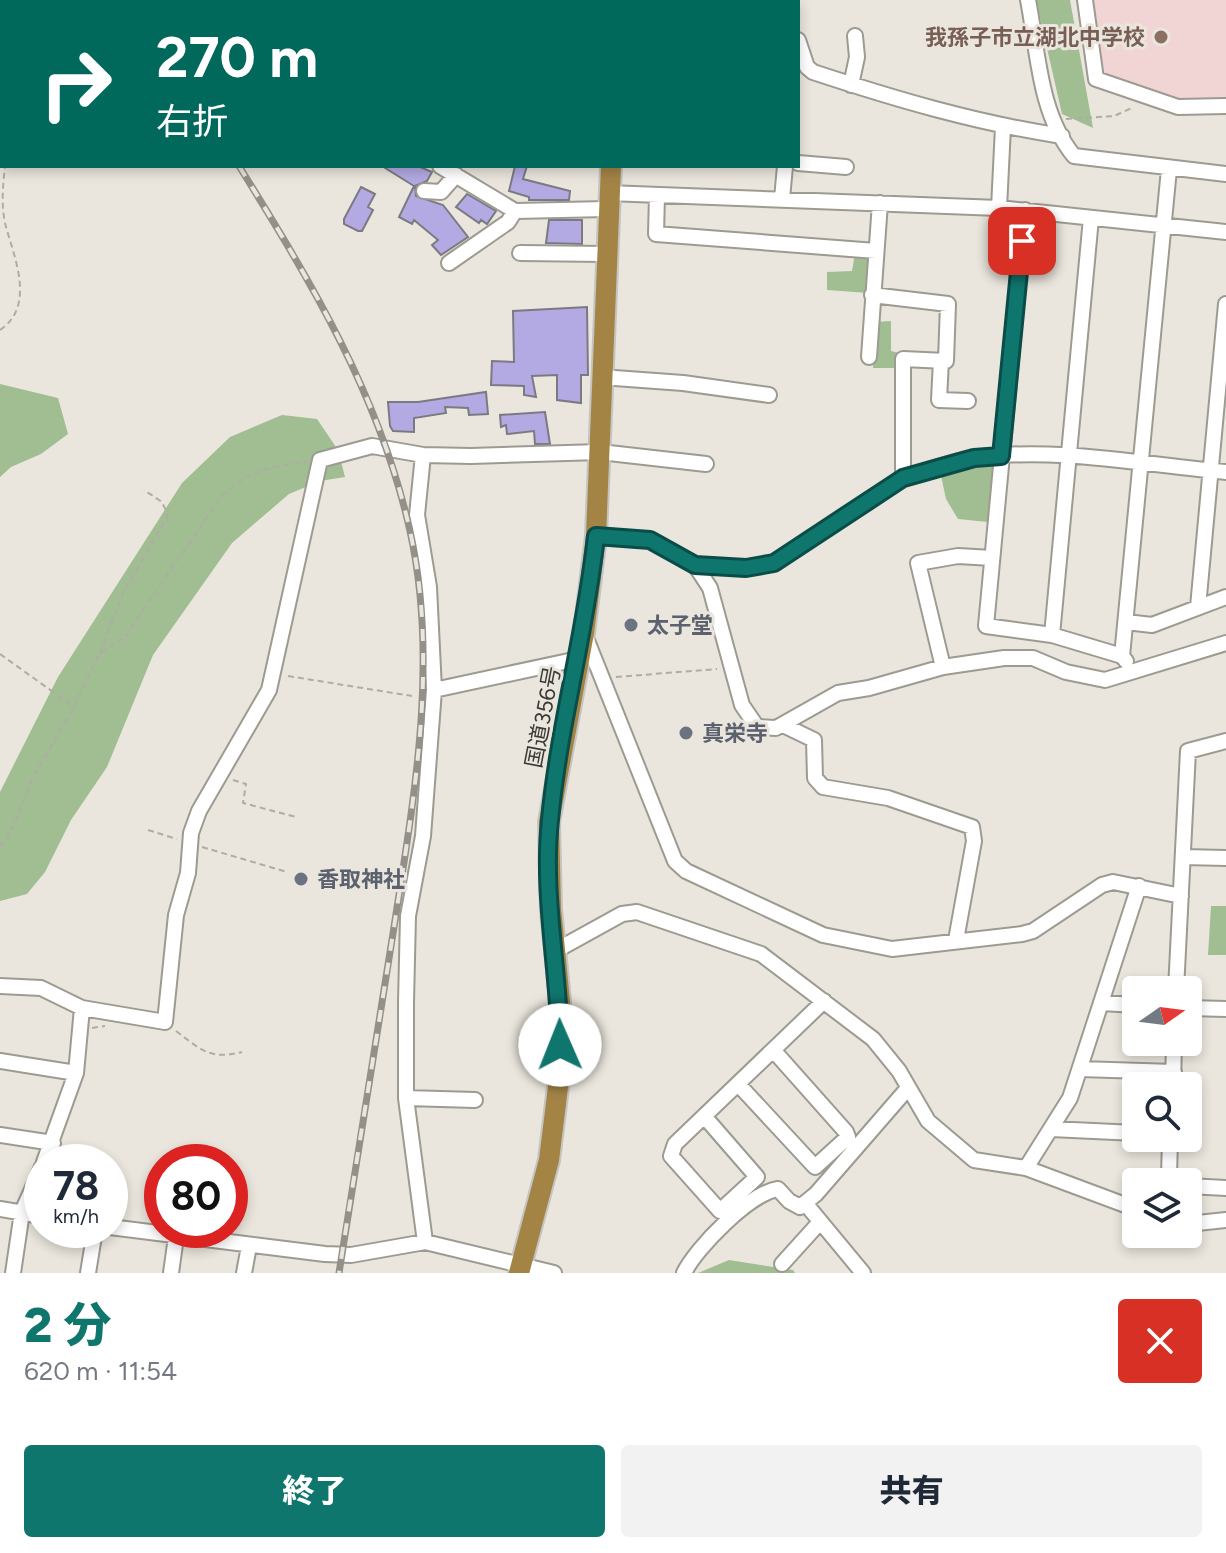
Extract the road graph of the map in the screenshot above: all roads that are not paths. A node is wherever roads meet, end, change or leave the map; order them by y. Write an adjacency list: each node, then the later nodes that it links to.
1 (1028, 0): 8 (street)
2 (1085, 0): 6 (street)
3 (855, 36): 5 (street)
4 (803, 70): 5 (street)
5 (851, 85): 7 (street)
6 (1226, 106)
7 (1003, 127): 8 (street); 22 (street)
8 (1062, 136): 14 (street)
9 (800, 163): 10 (street)
10 (846, 167)
11 (444, 168): 16 (street)
12 (611, 168): 20 (highway, 国道356号)
13 (785, 168): 19 (street)
14 (1169, 169): 15 (street); 26 (street)
15 (1226, 174)
16 (456, 175): 17 (street); 24 (street)
17 (424, 191)
18 (657, 195): 19 (street); 20 (street); 28 (street)
19 (782, 199): 21 (street)
20 (608, 201): 24 (street); 30 (highway, 国道356号)
21 (880, 203): 22 (street); 28 (street)
22 (999, 208): 23 (street)
23 (1025, 210): 25 (street); 41 (street)
24 (515, 211): 31 (street)
25 (1091, 218): 26 (street); 42 (street)
26 (1163, 227): 27 (street); 44 (street)
27 (1226, 232)
28 (876, 251): 32 (street)
29 (520, 253): 30 (street)
30 (605, 254): 36 (highway, 国道356号)
31 (449, 263)
32 (872, 295): 34 (street); 35 (street)
33 (1226, 304): 45 (street)
34 (869, 357)
35 (941, 360): 38 (street); 47 (street)
36 (601, 377): 37 (street); 39 (highway, 国道356号)
37 (769, 395)
38 (968, 401)
39 (600, 452): 40 (street); 43 (street); 48 (highway, 国道356号)
40 (423, 455): 61 (street); 75 (street)
41 (1001, 456): 42 (street); 47 (street); 49 (street)
42 (1069, 457): 44 (street); 55 (street)
43 (706, 464)
44 (1138, 464): 45 (street); 53 (street)
45 (1208, 470): 46 (street); 52 (street)
46 (1226, 472)
47 (903, 478): 50 (street)
48 (596, 536): 50 (street); 54 (highway, 国道356号)
49 (992, 558): 55 (street); 59 (street)
50 (695, 565): 62 (street)
51 (1226, 597): 52 (street)
52 (1198, 607): 53 (street)
53 (1126, 622): 57 (street)
54 (584, 633): 58 (highway, 国道356号); 68 (street)
55 (1052, 635): 57 (street)
56 (1226, 643): 60 (street)
57 (1122, 656): 60 (street)
58 (578, 659): 61 (street); 69 (highway, 国道356号)
59 (943, 667): 60 (street); 62 (street)
60 (1134, 671)
61 (434, 690): 85 (street)
62 (783, 725): 68 (street)
63 (1226, 741): 64 (street)
64 (1183, 857): 65 (street); 67 (street)
65 (1226, 858)
66 (1139, 886): 67 (street); 68 (street); 73 (street)
67 (1181, 896): 70 (street)
68 (956, 940)
69 (555, 951): 72 (street); 108 (highway, 国道356号)
70 (1177, 976)
71 (0, 986): 75 (street)
72 (824, 1001): 78 (street); 84 (street)
73 (1101, 1003): 74 (street); 80 (street)
74 (1122, 1004)
75 (82, 1008): 81 (street)
76 (1202, 1008): 77 (street)
77 (1226, 1009)
78 (774, 1051): 83 (street); 83 (street)
79 (0, 1061): 81 (street)
80 (1080, 1069): 82 (street); 88 (street)
81 (76, 1073): 91 (street)
82 (1122, 1074)
83 (738, 1084): 87 (street)
84 (908, 1088): 92 (street); 95 (street)
85 (406, 1098): 86 (street); 103 (street)
86 (475, 1100)
87 (704, 1116): 87 (street)
88 (1051, 1129): 89 (street); 92 (street)
89 (1122, 1132)
90 (0, 1135): 91 (street)
91 (53, 1143)
92 (1026, 1168): 96 (street)
93 (1202, 1187): 94 (street)
94 (1226, 1188)
95 (805, 1203): 101 (street); 114 (street)
96 (1122, 1204)
97 (24, 1208): 99 (street)
98 (0, 1209): 99 (street)
99 (22, 1212): 109 (street)
100 (1226, 1220): 102 (street)
101 (820, 1222): 107 (street); 115 (street)
102 (1202, 1223)
103 (425, 1242): 104 (street); 108 (street)
104 (249, 1246): 112 (street)
105 (92, 1248): 110 (street)
106 (174, 1248): 111 (street)
107 (782, 1264)
108 (520, 1269): 113 (street)
109 (13, 1273)
110 (88, 1273)
111 (171, 1273)
112 (244, 1273)
113 (554, 1273)
114 (684, 1273)
115 (863, 1273)

